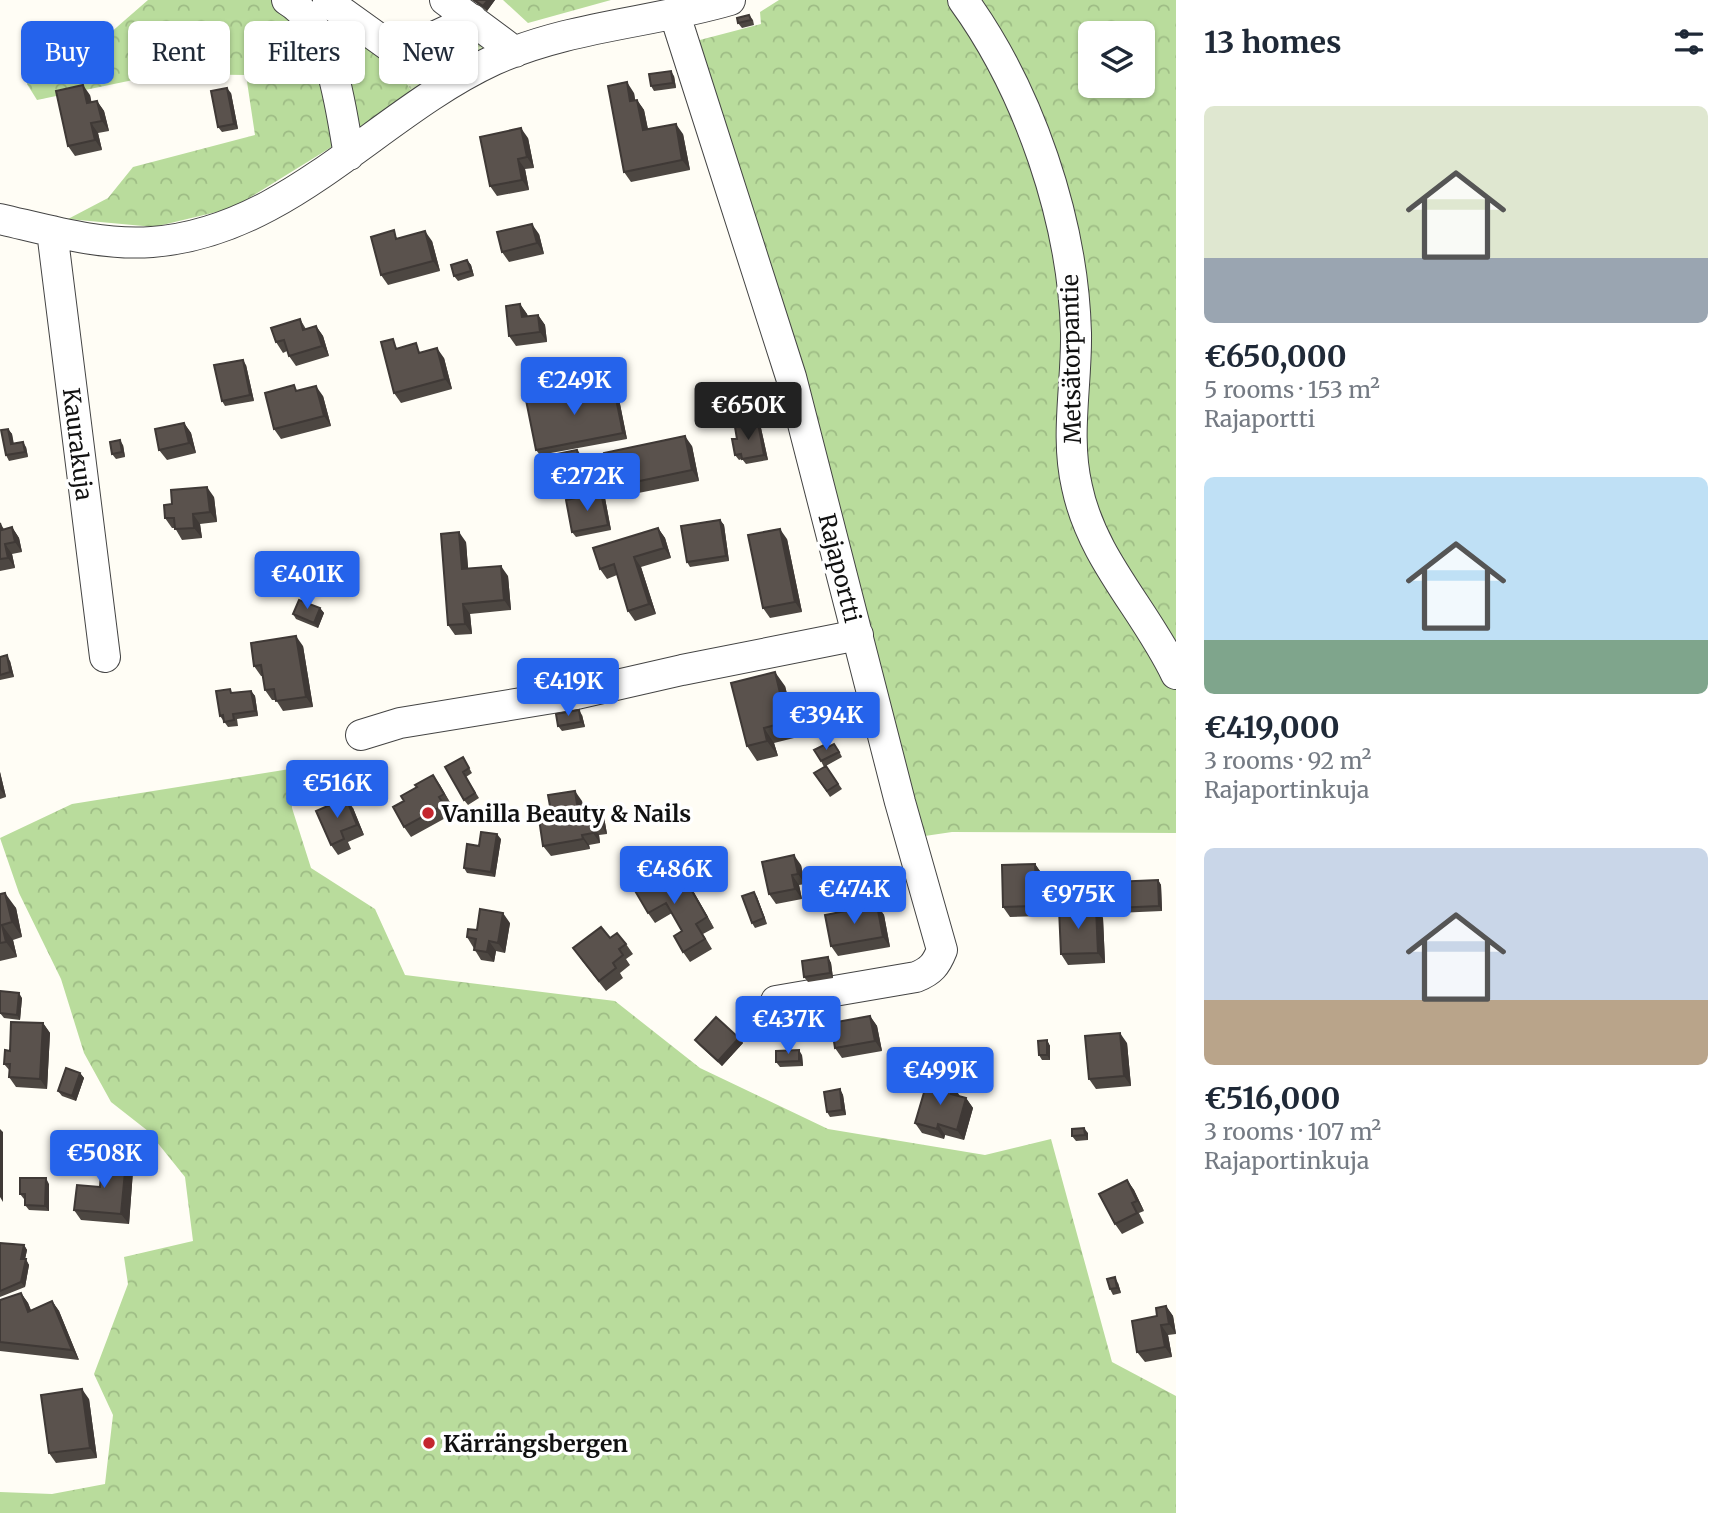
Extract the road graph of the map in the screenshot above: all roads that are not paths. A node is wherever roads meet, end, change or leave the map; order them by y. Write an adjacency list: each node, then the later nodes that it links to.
1 (287, 0): 9 (street)
2 (445, 0): 7 (street)
3 (730, 0): 6 (street)
4 (963, 0): 14 (street, Metsätorpantie)
5 (328, 2): 7 (street)
6 (676, 15): 8 (street); 12 (street, Rajaportti)
7 (472, 19): 8 (street)
8 (515, 52): 9 (street)
9 (349, 155): 11 (street)
10 (0, 219): 11 (street)
11 (52, 231): 13 (street, Kaurakuja)
12 (858, 635): 15 (street); 16 (street, Rajaportti)
13 (105, 657)
14 (1176, 674)
15 (361, 735)
16 (776, 1001)

